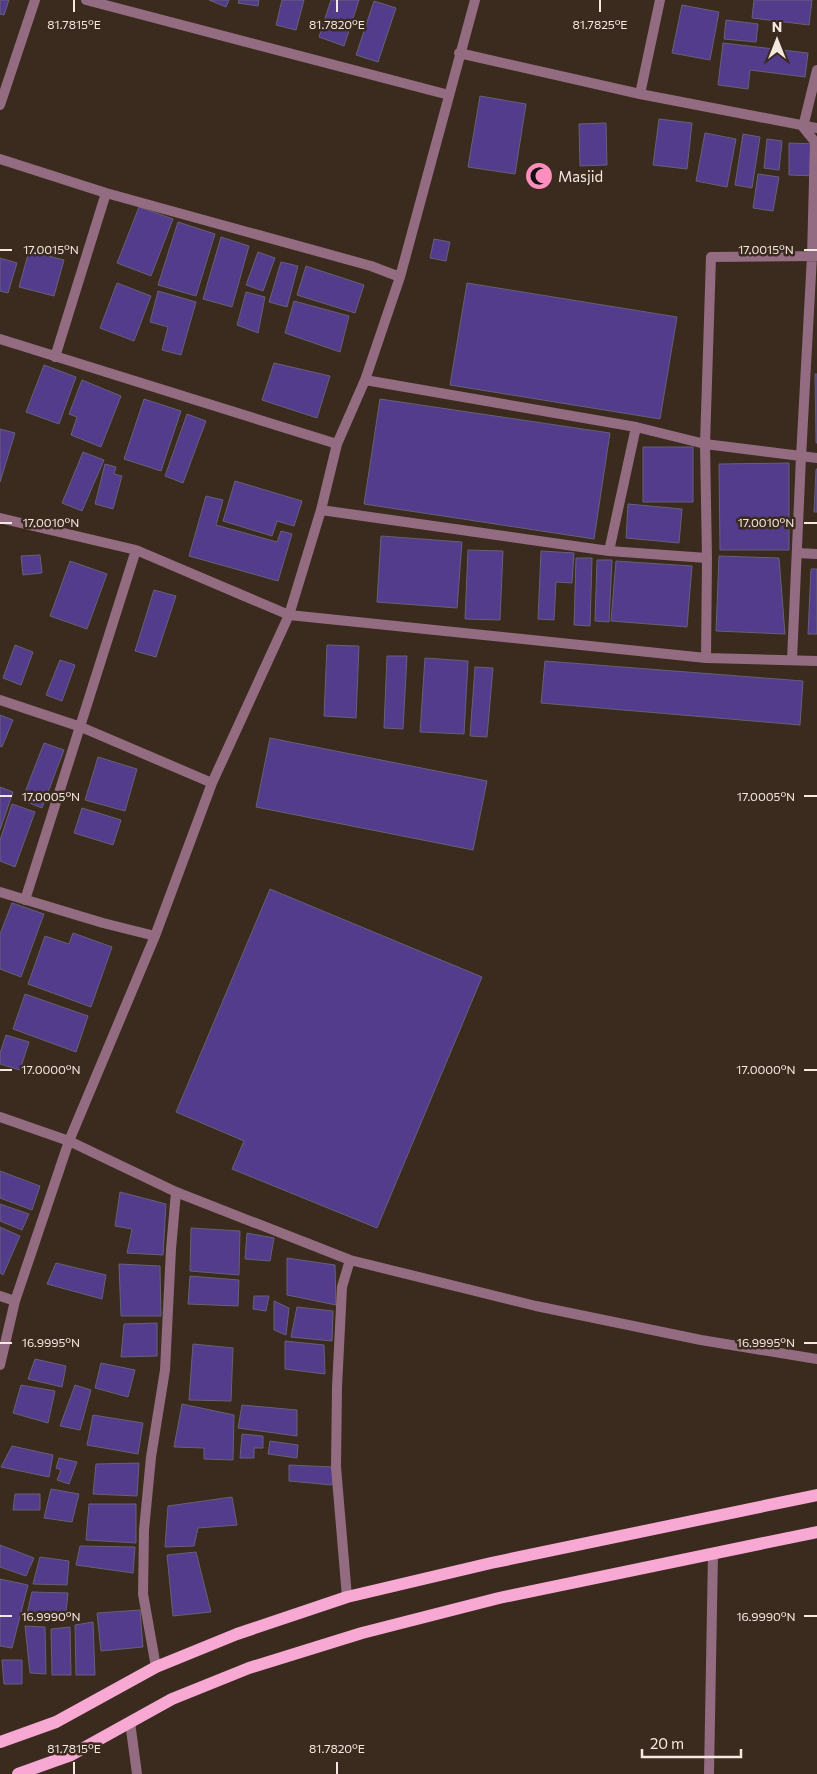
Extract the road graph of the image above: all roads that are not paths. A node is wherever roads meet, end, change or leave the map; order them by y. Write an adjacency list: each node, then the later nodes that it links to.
1 (35, 0): 9 (street)
2 (86, 0): 8 (street)
3 (474, 0): 5 (street)
4 (660, 0): 7 (street)
5 (459, 53): 7 (street); 8 (street)
6 (817, 70): 10 (street)
7 (640, 94): 10 (street)
8 (449, 95): 15 (street)
9 (0, 105)
10 (803, 126): 11 (street); 14 (street)
11 (817, 128)
12 (0, 159): 13 (street)
13 (106, 193): 15 (street); 18 (street)
14 (814, 256): 17 (street); 22 (street)
15 (400, 277): 19 (street)
16 (0, 339): 18 (street)
17 (812, 356): 23 (street)
18 (55, 357): 21 (street)
19 (365, 380): 20 (street); 21 (street)
20 (636, 427): 22 (street); 28 (street)
21 (337, 444): 25 (street)
22 (704, 444): 23 (street); 31 (street)
23 (801, 457): 24 (street); 29 (street)
24 (817, 458)
25 (321, 510): 28 (street); 32 (street)
26 (0, 518): 27 (street)
27 (136, 550): 32 (street); 37 (street)
28 (609, 551): 31 (street)
29 (796, 553): 30 (street); 34 (street)
30 (817, 554)
31 (707, 558): 33 (street)
32 (290, 615): 33 (street); 38 (street)
33 (706, 658): 34 (street)
34 (792, 660): 35 (street)
35 (817, 661)
36 (0, 700): 37 (street)
37 (81, 727): 38 (street); 40 (street)
38 (212, 783): 41 (street)
39 (0, 892): 40 (street)
40 (25, 900): 41 (street)
41 (155, 936): 43 (street)
42 (0, 1117): 43 (street)
43 (68, 1141): 44 (street); 47 (street)
44 (176, 1192): 45 (street); 54 (street)
45 (350, 1260): 48 (street); 53 (street)
46 (0, 1296): 47 (street)
47 (15, 1301): 49 (street)
48 (817, 1359)
49 (0, 1365)
50 (817, 1495): 53 (main road)
51 (817, 1532): 52 (main road)
52 (713, 1553): 55 (main road); 59 (street)
53 (347, 1597): 54 (main road)
54 (156, 1667): 56 (main road)
55 (130, 1722): 57 (main road); 58 (street)
56 (0, 1742)
57 (18, 1774)
58 (137, 1774)
59 (709, 1774)

